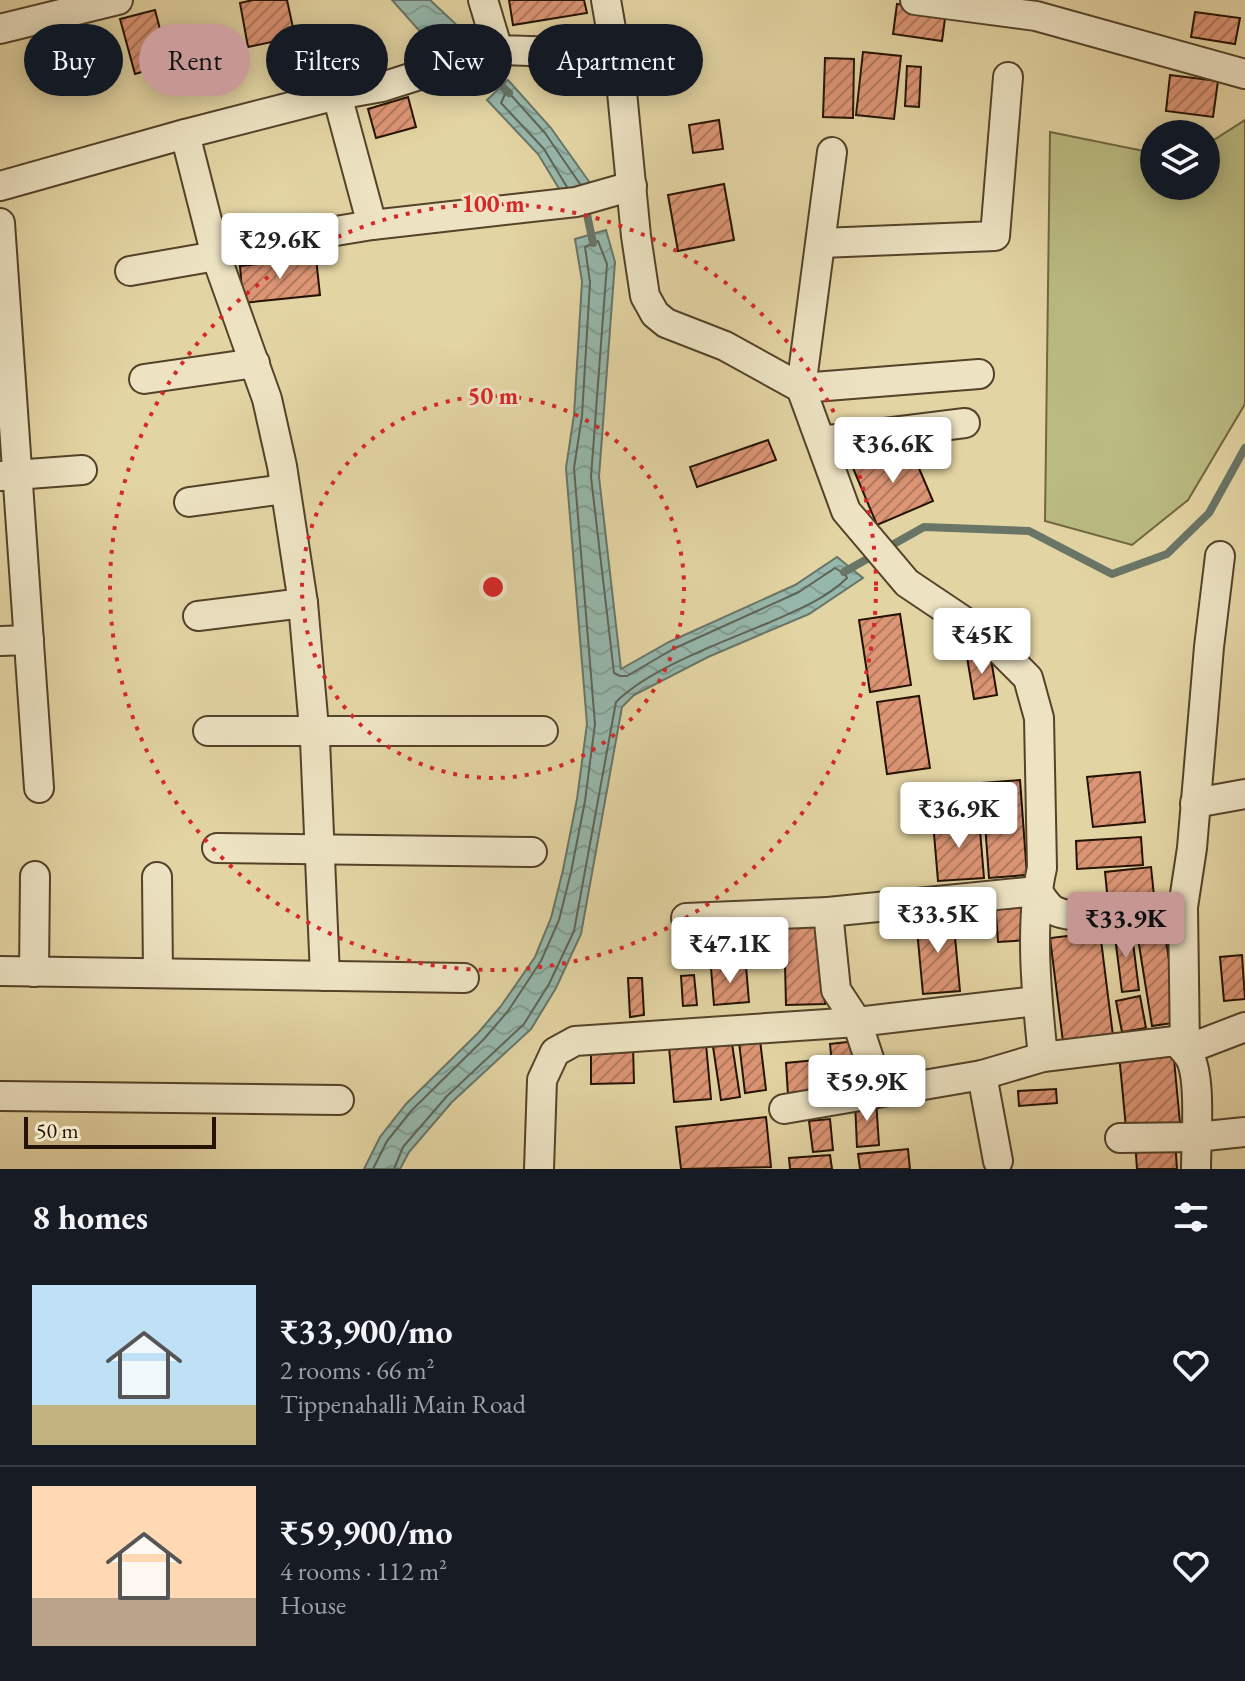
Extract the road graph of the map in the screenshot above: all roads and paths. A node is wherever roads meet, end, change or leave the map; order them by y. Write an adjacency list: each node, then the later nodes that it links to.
1 (118, 0): 8 (street)
2 (483, 0): 6 (street)
3 (606, 0): 7 (street)
4 (915, 0): 5 (street)
5 (1036, 8): 9 (street)
6 (484, 24)
7 (610, 24)
8 (0, 29)
9 (1245, 74)
10 (1008, 77): 20 (street)
11 (333, 96): 14 (street)
12 (337, 96): 19 (street)
13 (622, 96): 17 (street)
14 (185, 134): 16 (street); 21 (street)
15 (832, 152): 20 (street)
16 (0, 186)
17 (632, 186): 19 (street); 27 (street)
18 (0, 223): 23 (street)
19 (372, 225): 21 (street)
20 (821, 243): 27 (street)
21 (227, 252): 22 (street); 24 (street)
22 (130, 271)
23 (4, 353): 31 (street)
24 (255, 363): 26 (street); 32 (street)
25 (979, 374): 27 (street)
26 (144, 379)
27 (801, 388): 29 (street)
28 (965, 423): 29 (street)
29 (821, 441): 50 (street)
30 (82, 470): 31 (street)
31 (9, 475): 37 (street)
32 (285, 489): 33 (street); 35 (street)
33 (189, 502)
34 (1220, 556): 44 (street)
35 (303, 603): 36 (street); 40 (street)
36 (198, 616)
37 (29, 640): 38 (street); 42 (street)
38 (0, 641)
39 (208, 731): 40 (street)
40 (314, 731): 41 (street); 46 (street)
41 (543, 731)
42 (39, 788)
43 (1245, 794): 44 (street)
44 (1195, 803): 51 (street)
45 (217, 848): 46 (street)
46 (319, 849): 47 (street); 57 (street)
47 (532, 852)
48 (35, 876): 55 (street)
49 (157, 877): 56 (street)
50 (1037, 891): 51 (street); 52 (street); 59 (street)
51 (1183, 907): 62 (street)
52 (828, 912): 53 (street); 60 (street)
53 (686, 918)
54 (0, 971): 55 (street)
55 (34, 972): 56 (street)
56 (158, 973): 57 (street)
57 (325, 976): 58 (street)
58 (464, 978)
59 (1037, 1001): 60 (street); 63 (street)
60 (857, 1022): 65 (street); 73 (street)
61 (1245, 1027): 62 (street)
62 (1185, 1050): 63 (street); 70 (street)
63 (1043, 1057): 64 (street)
64 (982, 1075): 65 (street); 72 (street)
65 (880, 1092): 68 (street)
66 (0, 1096): 67 (street)
67 (339, 1100)
68 (784, 1109)
69 (1245, 1132): 70 (street)
70 (1196, 1137): 71 (street); 74 (street)
71 (1120, 1138)
72 (998, 1161)
73 (539, 1169)
74 (1196, 1169)

